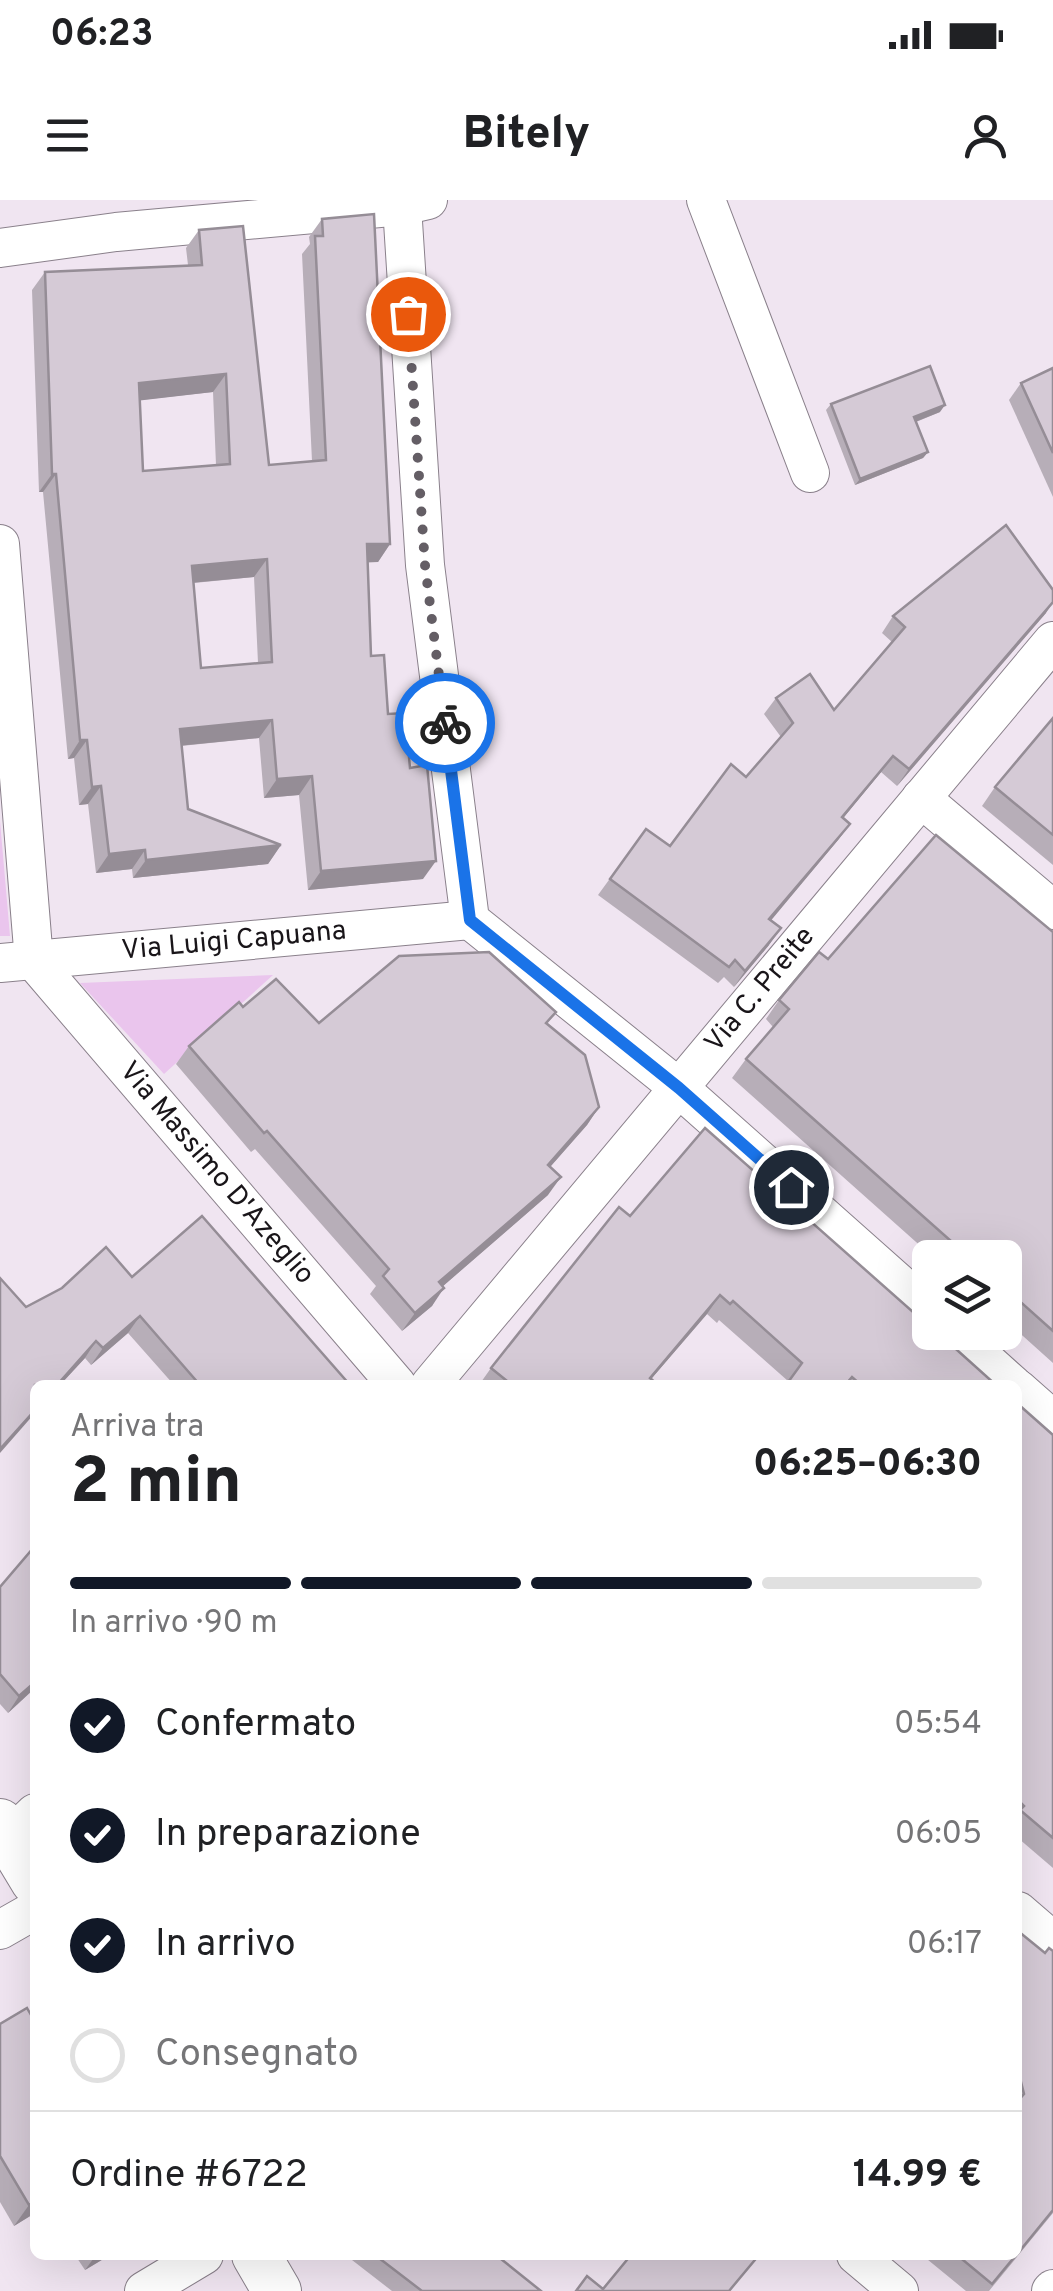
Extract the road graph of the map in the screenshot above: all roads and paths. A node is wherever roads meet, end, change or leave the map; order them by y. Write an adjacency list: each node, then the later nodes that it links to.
1 (706, 200): 5 (street)
2 (415, 203): 3 (street); 10 (street)
3 (116, 216): 4 (street)
4 (0, 248)
5 (810, 473)
6 (0, 544): 11 (street)
7 (1053, 642): 8 (street, Via C. Preite)
8 (921, 798): 9 (street); 12 (street, Via C. Preite)
9 (1053, 910)
10 (470, 920): 11 (street, Via Luigi Capuana); 12 (street)
11 (17, 962): 15 (street, Via Massimo D'Azeglio)
12 (679, 1088): 13 (street); 16 (street, Via C. Preite)
13 (912, 1295)
14 (974, 1350): 17 (street)
15 (393, 1380)
16 (434, 1380)
17 (1007, 1380)
18 (1022, 1393): 19 (street)
19 (1053, 1420)
20 (15, 1825): 21 (street)
21 (30, 1867)
22 (30, 1913): 24 (street)
23 (1022, 1915): 25 (street)
24 (0, 1930)
25 (1053, 1941)
26 (196, 2260): 29 (street)
27 (259, 2260): 30 (street)
28 (862, 2260): 31 (street)
29 (144, 2291)
30 (277, 2291)
31 (898, 2291)

